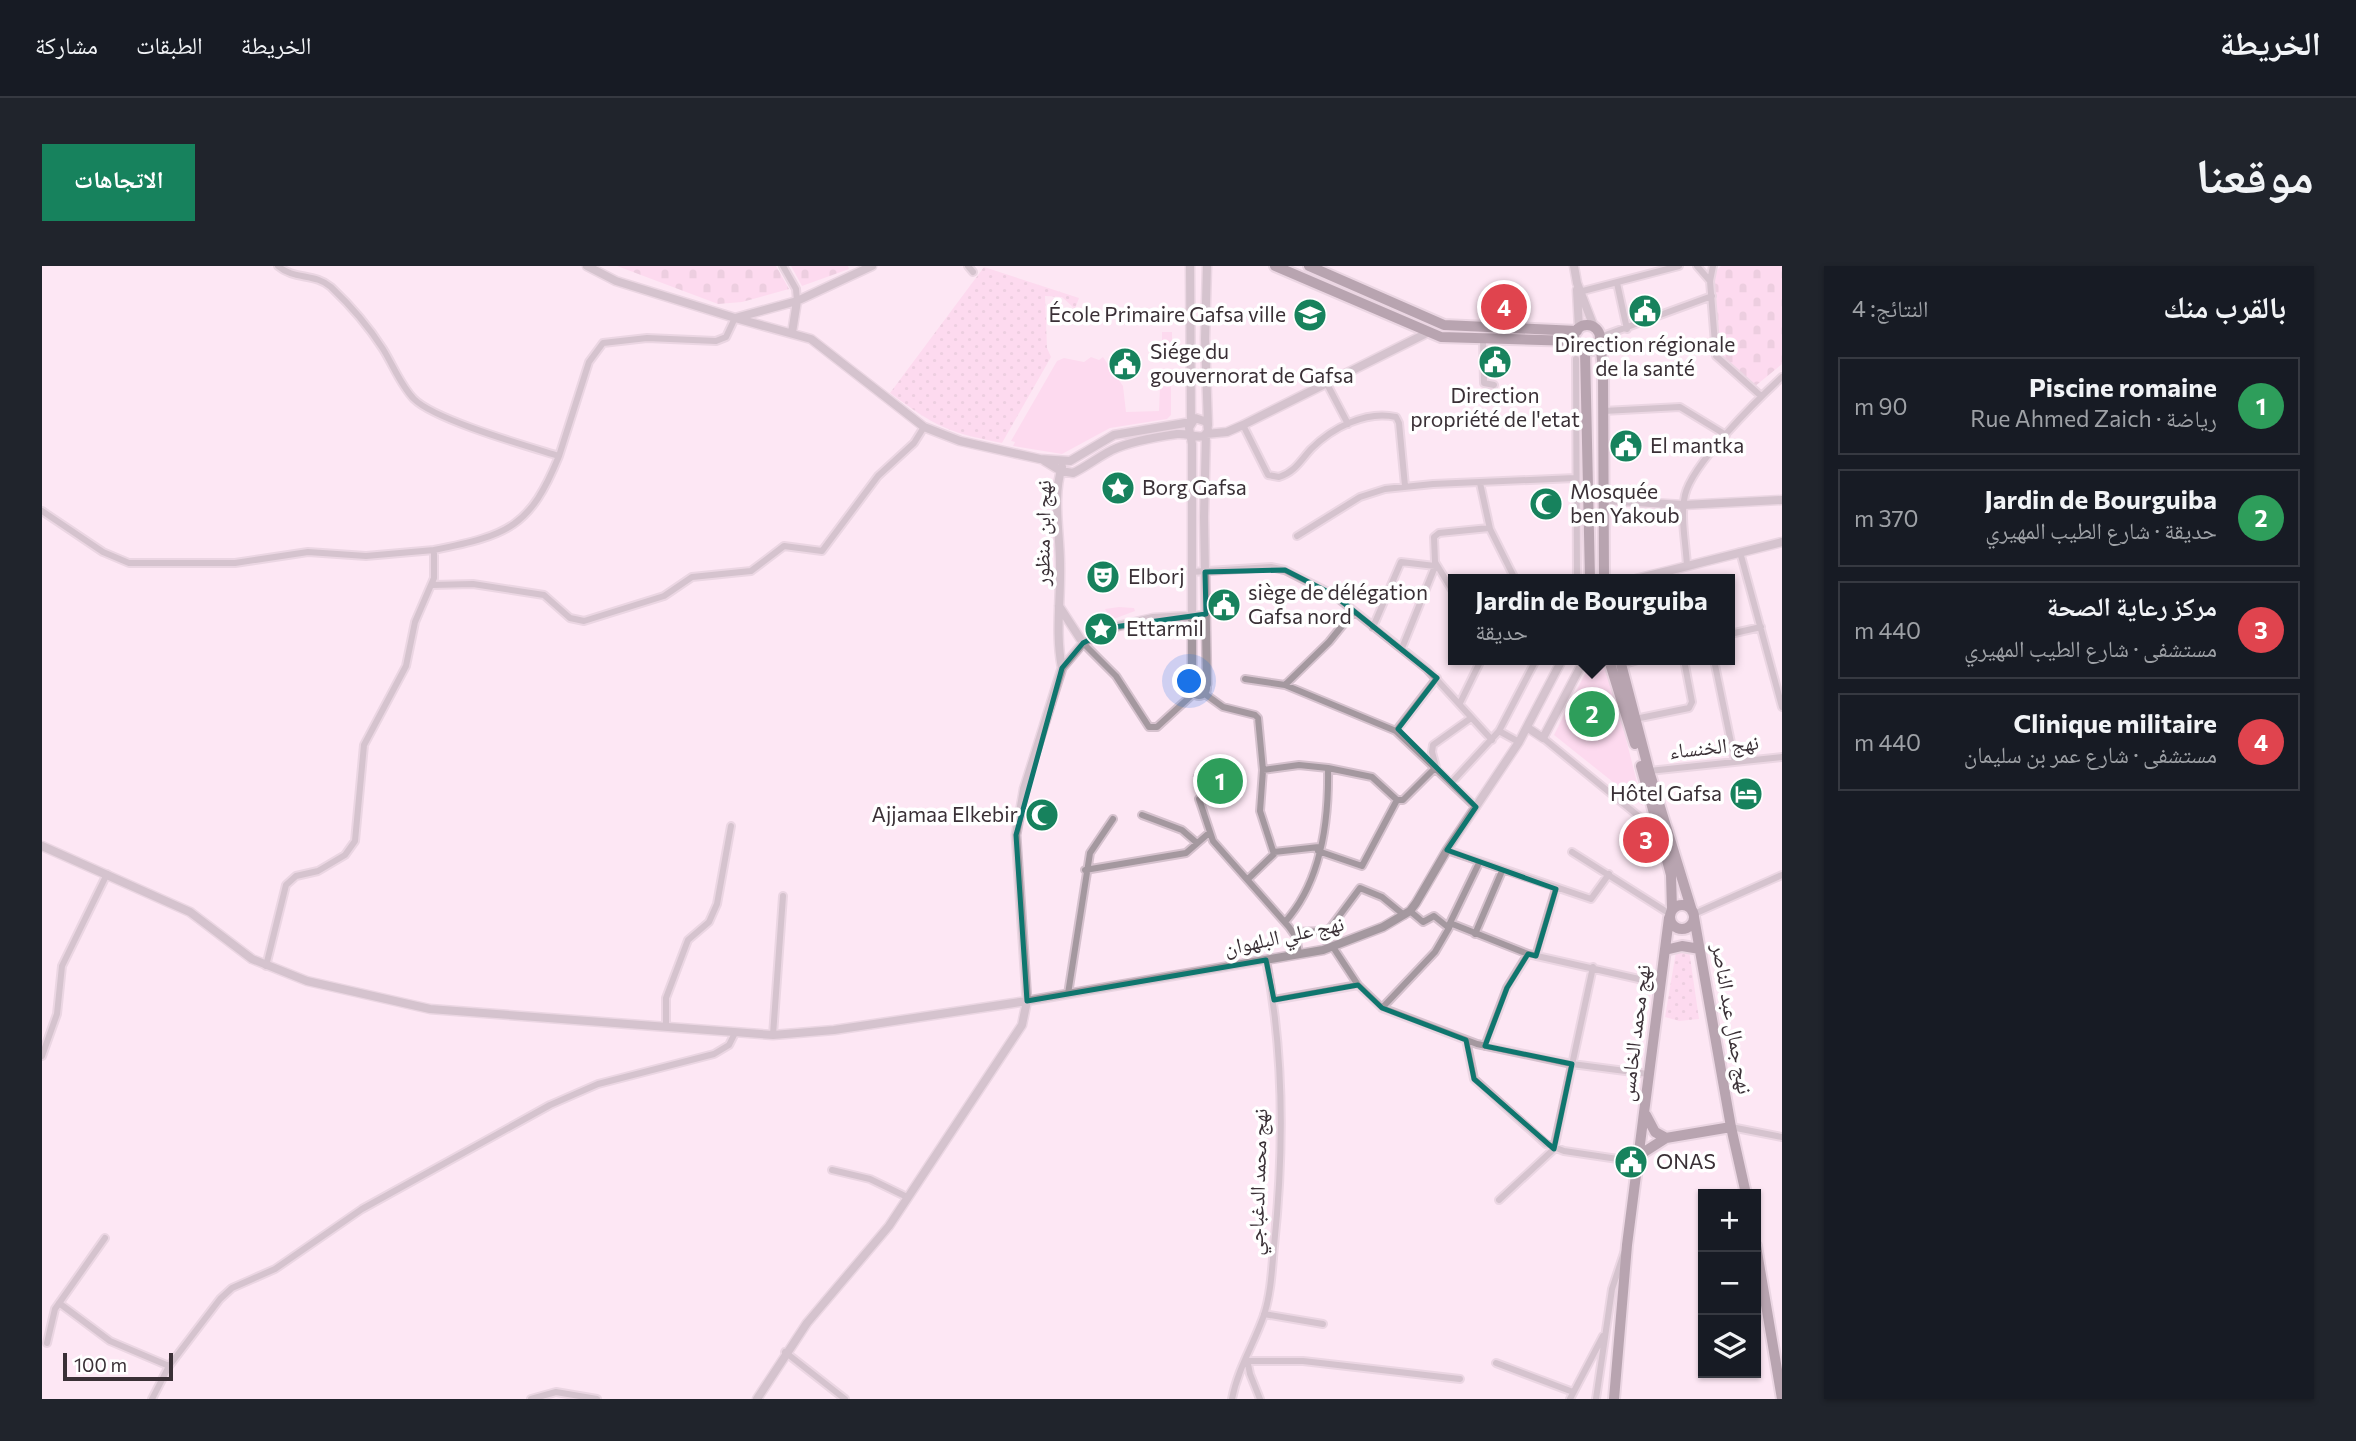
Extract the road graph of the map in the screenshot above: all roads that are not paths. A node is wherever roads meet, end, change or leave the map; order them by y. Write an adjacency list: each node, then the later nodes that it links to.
1 (278, 266): 42 (street)
2 (783, 266): 17 (street)
3 (872, 266): 17 (street)
4 (1190, 266): 24 (street)
5 (1208, 266): 25 (street)
6 (1275, 266): 20 (main road)
7 (1309, 266): 22 (main road)
8 (1574, 266): 15 (street)
9 (1679, 266): 14 (street)
10 (1697, 266): 13 (street)
11 (1713, 266): 13 (street)
12 (593, 268): 18 (street)
13 (1710, 281): 16 (street)
14 (1617, 283): 15 (street); 19 (street)
15 (1578, 289): 22 (street); 23 (street)
16 (1712, 296): 19 (street); 33 (street)
17 (797, 301): 18 (street); 21 (street)
18 (735, 318): 21 (street); 42 (street)
19 (1627, 329): 23 (street)
20 (1429, 332): 26 (main road); 31 (street)
21 (792, 333): 38 (street)
22 (1577, 334): 23 (main road); 26 (main road); 27 (main road)
23 (1598, 335): 27 (main road); 34 (main road)
24 (1191, 339): 25 (street); 29 (street)
25 (1205, 340): 30 (street)
26 (1483, 340): 32 (street)
27 (1581, 355): 46 (street); 64 (main road)
28 (1782, 377): 33 (street)
29 (1190, 380): 30 (street); 35 (street)
30 (1205, 380): 39 (street)
31 (1327, 384): 36 (street); 37 (street)
32 (1494, 385)
33 (1762, 397): 41 (street)
34 (1602, 411): 41 (street); 49 (main road)
35 (1191, 422): 39 (street); 40 (street); 44 (street)
36 (1348, 424): 37 (street); 48 (street)
37 (1243, 425): 39 (street)
38 (924, 426): 43 (street); 68 (street)
39 (1207, 429): 40 (street); 61 (street)
40 (1191, 434): 45 (street); 60 (street)
41 (1726, 435): 51 (street)
42 (559, 456): 56 (street)
43 (1040, 459): 44 (street); 45 (street)
44 (1064, 461): 45 (street, نهج ابن منظور)
45 (1060, 471): 69 (street, نهج ابن منظور)
46 (1575, 478): 47 (street); 63 (street)
47 (1480, 483): 48 (street); 53 (street)
48 (1405, 486): 54 (street)
49 (1603, 500): 51 (street); 65 (main road)
50 (1782, 500): 51 (street)
51 (1684, 505): 59 (street)
52 (42, 511): 56 (street)
53 (1489, 528): 58 (street); 62 (street)
54 (1297, 536)
55 (1782, 542): 57 (street)
56 (434, 550): 68 (street)
57 (1741, 552): 59 (street); 74 (street)
58 (1435, 565): 67 (street); 73 (street); 77 (street)
59 (1687, 566): 66 (street)
60 (1191, 572): 61 (street); 71 (street)
61 (1205, 572): 70 (street); 72 (street)
62 (1512, 574)
63 (1577, 574)
64 (1590, 574)
65 (1604, 574)
66 (1656, 574)
67 (1448, 584)
68 (432, 585): 146 (street)
69 (1059, 606): 76 (street, نهج ابن منظور); 86 (street, نهج ابن منظور)
70 (1354, 611): 73 (street); 90 (street)
71 (1191, 615): 72 (street); 76 (street); 91 (street)
72 (1206, 615): 89 (street)
73 (1373, 627): 77 (street)
74 (1761, 627): 75 (street); 94 (street)
75 (1735, 633)
76 (1083, 642): 86 (street); 91 (street)
77 (1402, 648): 87 (street)
78 (1479, 665): 93 (street)
79 (1533, 665): 98 (street)
80 (1560, 665): 97 (street)
81 (1581, 665): 100 (street)
82 (1610, 665): 117 (main road, نهج محمد الخامس)
83 (1622, 665): 96 (main road, نهج جمال عبد الناصر)
84 (1685, 665): 96 (street)
85 (1715, 665): 104 (street)
86 (1062, 668): 152 (street)
87 (1437, 678): 93 (street); 99 (street)
88 (1245, 679): 90 (street)
89 (1207, 684): 91 (street); 92 (street)
90 (1285, 685): 99 (street)
91 (1192, 689): 92 (street)
92 (1205, 694): 107 (street)
93 (1460, 703): 95 (street)
94 (1782, 707)
95 (1471, 718): 101 (street); 105 (street)
96 (1636, 719): 108 (main road, نهج جمال عبد الناصر)
97 (1528, 728): 100 (street); 102 (street)
98 (1499, 731): 101 (street); 102 (street)
99 (1396, 732): 105 (street)
100 (1543, 738): 117 (street)
101 (1492, 740): 109 (street)
102 (1519, 742): 112 (street)
103 (1782, 757): 104 (street, نهج الخنساء)
104 (1735, 762): 108 (street, نهج الخنساء)
105 (1436, 767): 109 (street); 111 (street)
106 (1328, 768): 107 (street); 111 (street); 120 (street)
107 (1263, 770): 122 (street)
108 (1649, 771): 135 (main road, نهج جمال عبد الناصر)
109 (1452, 782): 112 (street)
110 (1199, 799): 116 (street)
111 (1397, 800): 120 (street)
112 (1476, 807): 121 (street)
113 (1142, 816): 118 (street)
114 (1113, 819): 125 (street)
115 (731, 826): 154 (street)
116 (1209, 834): 118 (street); 130 (street)
117 (1660, 834): 134 (main road, نهج محمد الخامس)
118 (1198, 843): 125 (street)
119 (42, 846): 127 (street, نهج علي البلهوان)
120 (1319, 849): 122 (street); 136 (street)
121 (1447, 850): 124 (street); 133 (street)
122 (1274, 852): 130 (street)
123 (1572, 852): 128 (street)
124 (1479, 863): 126 (street); 137 (street)
125 (1086, 870): 150 (street)
126 (1502, 871): 131 (street); 139 (street)
127 (107, 874): 146 (street, نهج علي البلهوان); 159 (street)
128 (1609, 874): 131 (street); 134 (street)
129 (1782, 875): 135 (street)
130 (1248, 879): 136 (street)
131 (1556, 889): 144 (street)
132 (783, 895): 156 (street)
133 (1407, 913): 137 (street); 138 (street); 140 (street, نهج علي البلهوان)
134 (1670, 914): 135 (main road); 135 (main road); 142 (main road, نهج محمد الخامس)
135 (1694, 914): 141 (main road, نهج جمال عبد الناصر)
136 (1285, 922): 138 (street)
137 (1449, 926): 139 (street); 153 (street)
138 (1293, 932): 143 (street)
139 (1475, 934): 144 (street)
140 (1333, 947): 143 (street, نهج علي البلهوان); 149 (street)
141 (1700, 949): 142 (main road); 163 (main road, نهج جمال عبد الناصر)
142 (1665, 950): 148 (main road, نهج محمد الخامس)
143 (1299, 953): 145 (street, نهج علي البلهوان)
144 (1532, 955): 147 (street); 158 (street)
145 (1266, 960): 150 (street, نهج علي البلهوان); 151 (street, نهج محمد الدغباجي)
146 (266, 966): 154 (street, نهج علي البلهوان)
147 (1592, 967): 148 (street); 160 (street)
148 (1661, 984): 161 (main road, نهج محمد الخامس)
149 (1358, 985): 151 (street); 153 (street)
150 (1068, 994): 152 (street, نهج علي البلهوان)
151 (1274, 1000): 176 (street, نهج محمد الدغباجي)
152 (1027, 1001): 156 (street, نهج علي البلهوان); 170 (street)
153 (1382, 1009): 157 (street)
154 (666, 1025): 155 (street, نهج علي البلهوان)
155 (735, 1034): 156 (street, نهج علي البلهوان); 183 (street)
156 (773, 1035)
157 (1466, 1040): 158 (street); 166 (street)
158 (1485, 1046): 160 (street)
159 (42, 1056)
160 (1572, 1064): 161 (street); 166 (street)
161 (1648, 1074): 162 (main road, نهج محمد الخامس)
162 (1645, 1111): 165 (main road); 167 (main road, نهج محمد الخامس)
163 (1731, 1127): 164 (street); 165 (main road); 169 (main road, نهج جمال عبد الناصر)
164 (1782, 1137)
165 (1666, 1138): 167 (main road)
166 (1554, 1149): 167 (street); 171 (street)
167 (1641, 1158): 173 (main road, نهج محمد الخامس)
168 (832, 1170): 170 (street)
169 (1745, 1189)
170 (907, 1197): 180 (street)
171 (1499, 1200)
172 (105, 1238): 175 (street)
173 (1628, 1245): 178 (street); 194 (main road, نهج محمد الخامس)
174 (1757, 1252): 195 (main road)
175 (59, 1303): 179 (street); 183 (street)
176 (1264, 1314): 177 (street); 181 (street, نهج محمد الدغباجي)
177 (1323, 1324)
178 (1606, 1328): 185 (street); 193 (street)
179 (47, 1343)
180 (785, 1352): 189 (street); 190 (street)
181 (1247, 1357): 184 (street); 191 (street, نهج محمد الدغباجي); 192 (street)
182 (1496, 1363): 185 (street)
183 (169, 1366): 186 (street)
184 (1460, 1378)
185 (1572, 1396)
186 (152, 1399)
187 (531, 1399): 188 (street)
188 (597, 1399)
189 (757, 1399)
190 (845, 1399)
191 (1232, 1399)
192 (1260, 1399)
193 (1596, 1399)
194 (1614, 1399)
195 (1782, 1399)

